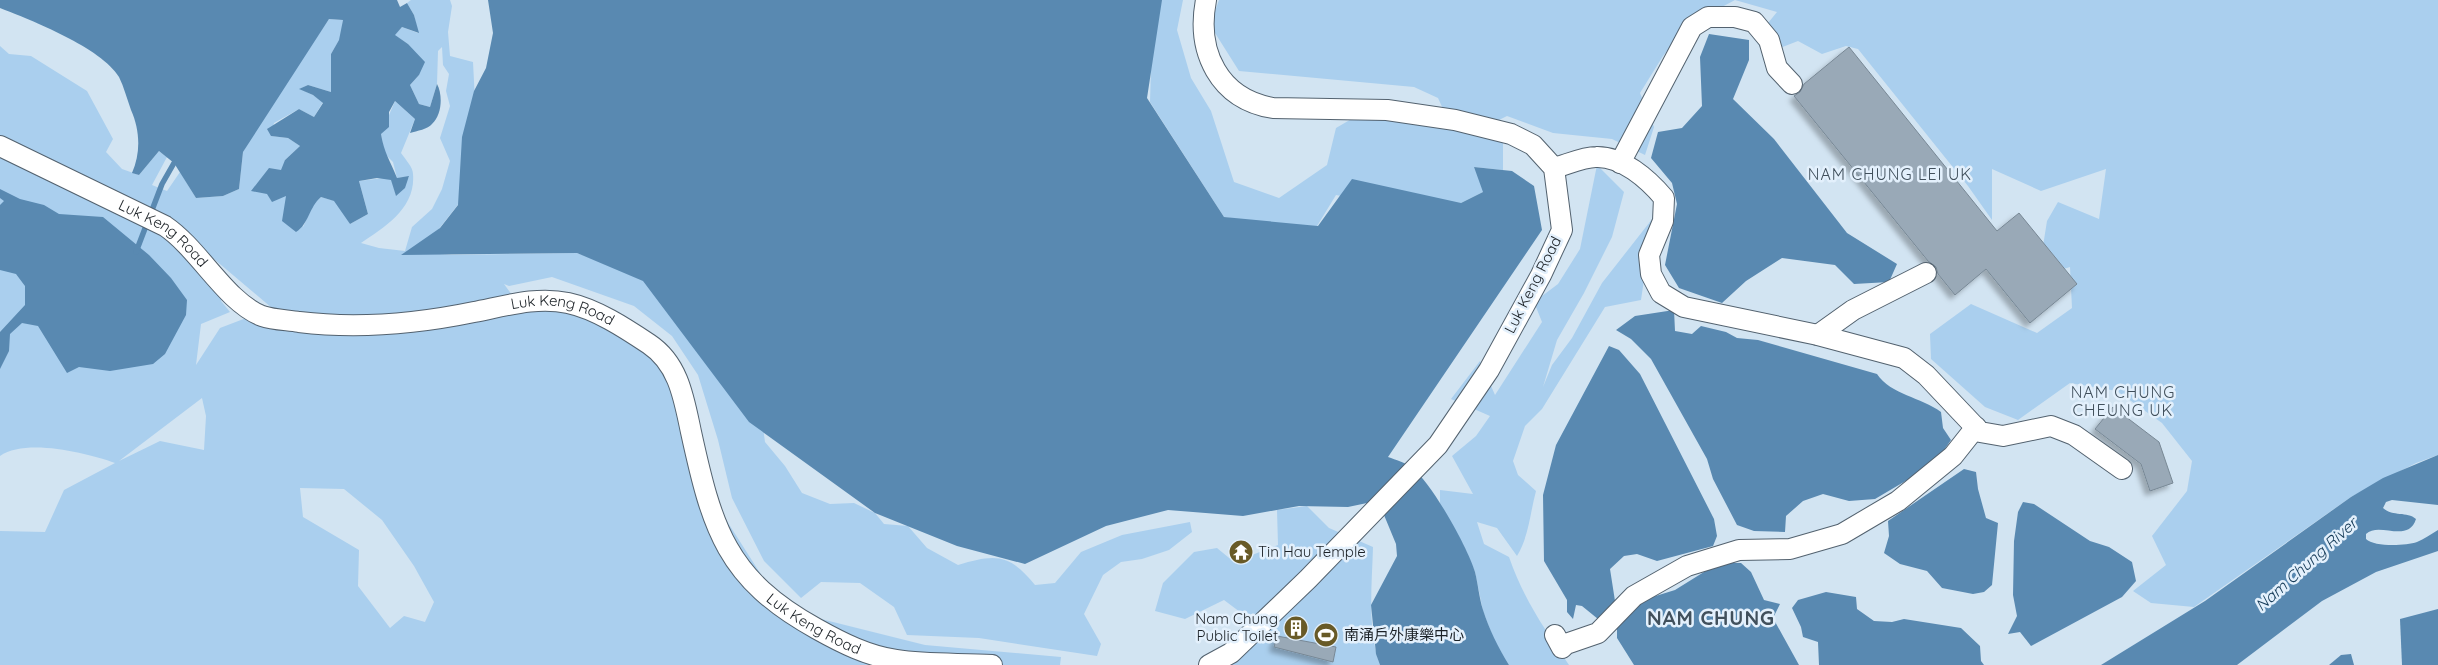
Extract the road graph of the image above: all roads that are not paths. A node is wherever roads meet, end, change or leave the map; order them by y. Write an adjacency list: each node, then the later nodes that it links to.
1 (1206, 0): 5 (street)
2 (1792, 84): 4 (street)
3 (0, 146): 11 (street, Luk Keng Road)
4 (1620, 163): 5 (street); 7 (street)
5 (1554, 168): 12 (street, Luk Keng Road)
6 (1926, 272): 7 (street)
7 (1818, 335): 8 (street)
8 (1976, 427): 9 (street); 10 (street)
9 (2122, 469)
10 (1555, 635)
11 (992, 665)
12 (1209, 665)

